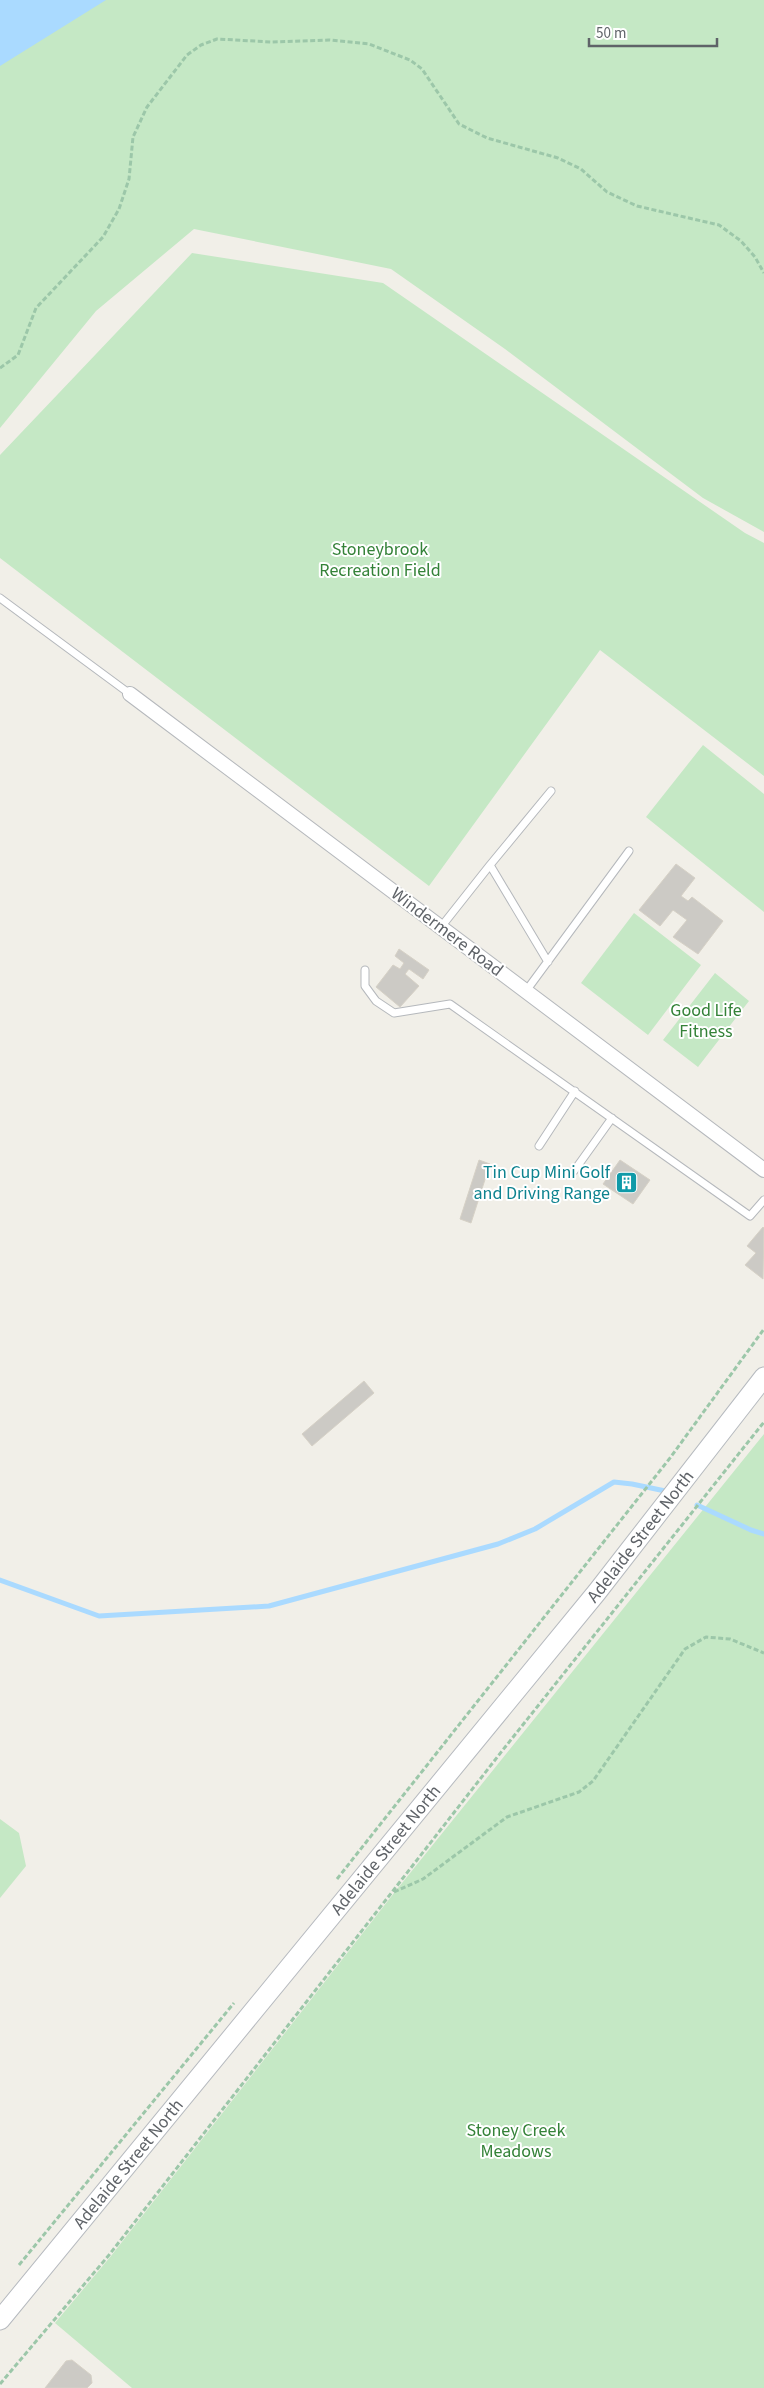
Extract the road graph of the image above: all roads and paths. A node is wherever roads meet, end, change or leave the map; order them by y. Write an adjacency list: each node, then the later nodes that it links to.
1 (764, 273): 2 (path)
2 (0, 368)
3 (0, 598): 4 (lane)
4 (130, 694): 8 (street, Windermere Road)
5 (550, 792): 7 (lane)
6 (629, 851): 9 (lane)
7 (490, 865): 8 (lane); 9 (lane)
8 (441, 927): 11 (street, Windermere Road)
9 (548, 962): 11 (lane)
10 (365, 970): 12 (lane)
11 (526, 991): 15 (street, Windermere Road)
12 (575, 1091): 13 (lane); 14 (lane)
13 (612, 1118): 16 (lane); 17 (lane)
14 (539, 1146)
15 (764, 1170)
16 (574, 1171)
17 (764, 1200)
18 (764, 1328): 22 (path)
19 (764, 1376): 26 (main road, Adelaide Street North)
20 (764, 1422): 23 (path)
21 (764, 1652): 23 (path)
22 (332, 1885)
23 (394, 1892): 27 (path)
24 (240, 1996): 25 (path)
25 (18, 2267)
26 (0, 2320)
27 (0, 2384)

